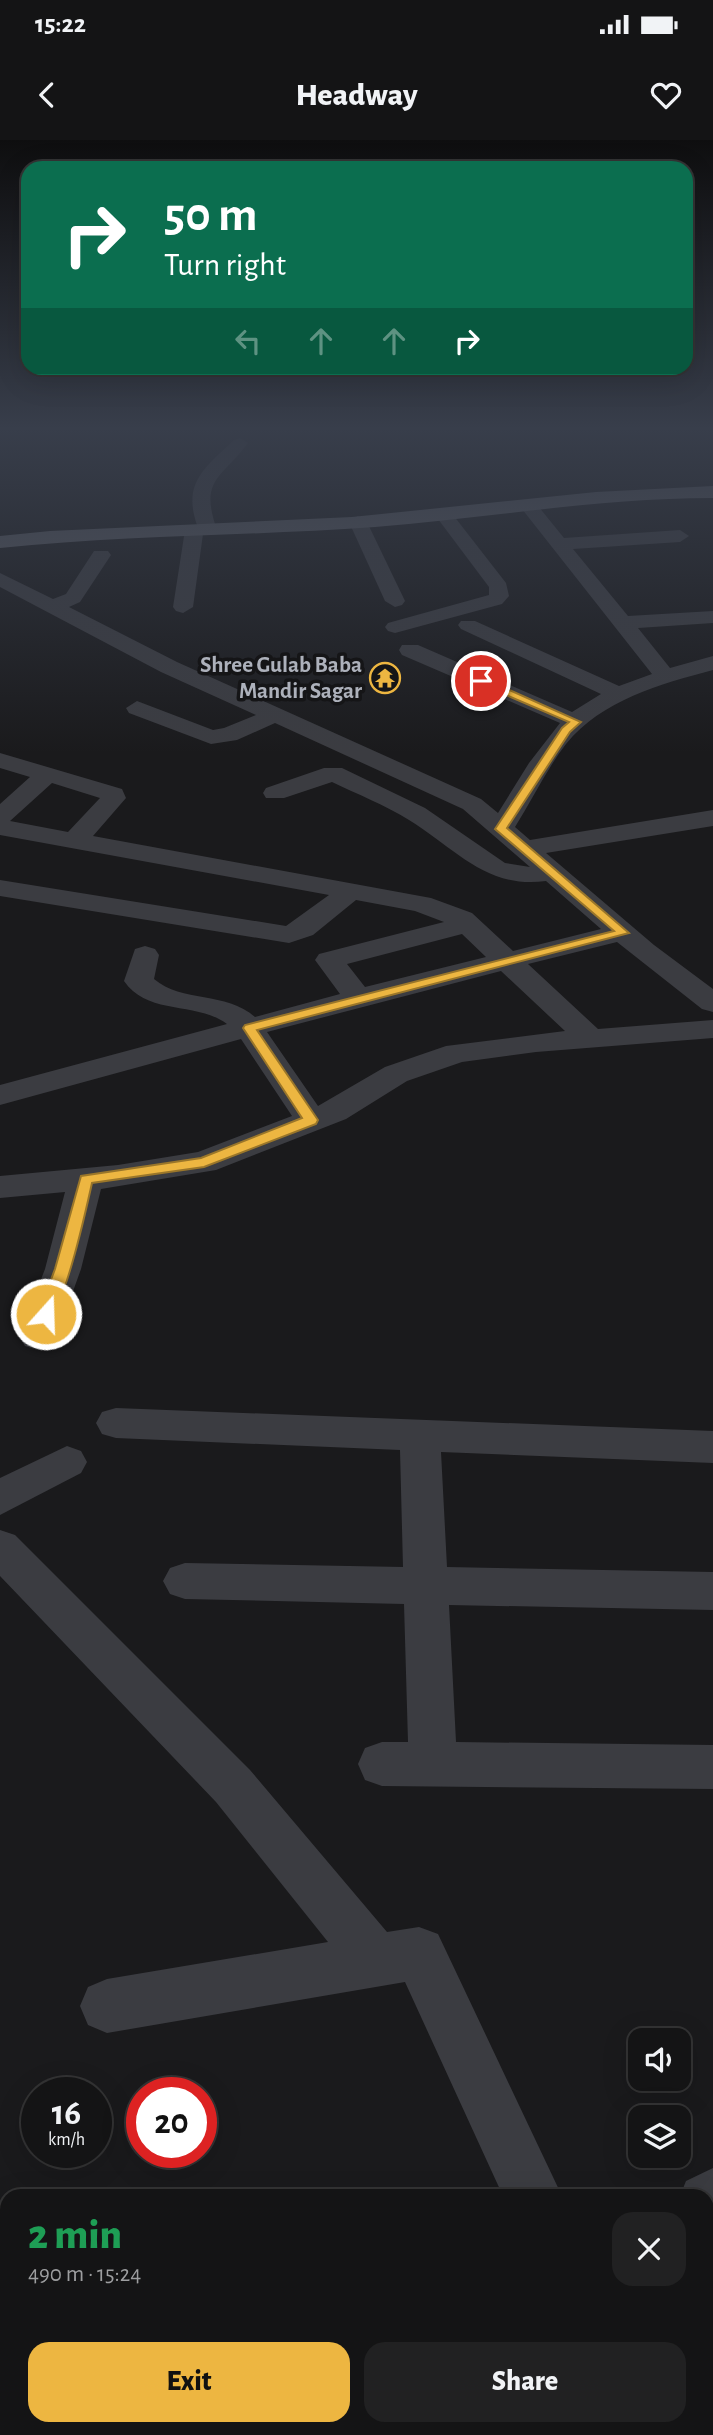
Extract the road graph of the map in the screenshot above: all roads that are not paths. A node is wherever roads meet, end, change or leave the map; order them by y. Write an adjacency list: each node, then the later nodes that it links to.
1 (34, 538): 7 (main road)
2 (199, 538): 13 (street)
3 (366, 538): 11 (street)
4 (462, 538): 17 (street)
5 (555, 538): 8 (street)
6 (648, 538): 8 (street)
7 (0, 542)
8 (560, 544): 15 (street)
9 (101, 555): 12 (street)
10 (0, 579): 12 (street)
11 (395, 601)
12 (52, 606): 25 (street)
13 (183, 607)
14 (713, 617): 15 (street)
15 (623, 623): 22 (street)
16 (468, 625): 20 (street)
17 (395, 627)
18 (539, 636): 20 (street)
19 (410, 650): 26 (street)
20 (547, 661): 23 (street)
21 (713, 663): 22 (street)
22 (666, 676): 23 (street)
23 (619, 694): 26 (street)
24 (137, 708): 25 (street)
25 (275, 715): 33 (street)
26 (576, 722): 33 (street)
27 (0, 760): 28 (street)
28 (48, 774): 30 (street); 34 (street)
29 (275, 793): 36 (street)
30 (0, 817)
31 (713, 817): 35 (street)
32 (0, 827): 34 (street)
33 (501, 829): 35 (street)
34 (74, 841): 38 (street)
35 (525, 849): 36 (street)
36 (552, 872): 40 (street)
37 (0, 888): 38 (street)
38 (351, 891): 39 (street)
39 (468, 924): 42 (street); 43 (street)
40 (623, 933): 42 (street); 44 (street)
41 (145, 955): 45 (street)
42 (508, 962): 43 (street); 47 (street)
43 (358, 998): 45 (street)
44 (713, 1003)
45 (249, 1028): 48 (street); 49 (street)
46 (713, 1029): 47 (street)
47 (591, 1039): 49 (street)
48 (0, 1095)
49 (311, 1120): 50 (street)
50 (86, 1179): 51 (street); 52 (street)
51 (0, 1187)
52 (38, 1336)
53 (116, 1423): 54 (street)
54 (420, 1435): 55 (street); 60 (street)
55 (713, 1447)
56 (67, 1462): 57 (street)
57 (0, 1498)
58 (0, 1548): 65 (street)
59 (185, 1581): 60 (street)
60 (426, 1585): 61 (street); 63 (street)
61 (713, 1591)
62 (382, 1764): 63 (street)
63 (433, 1764): 64 (street)
64 (713, 1767)
65 (376, 1960): 66 (street); 67 (street)
66 (107, 2006)
67 (530, 2189)

